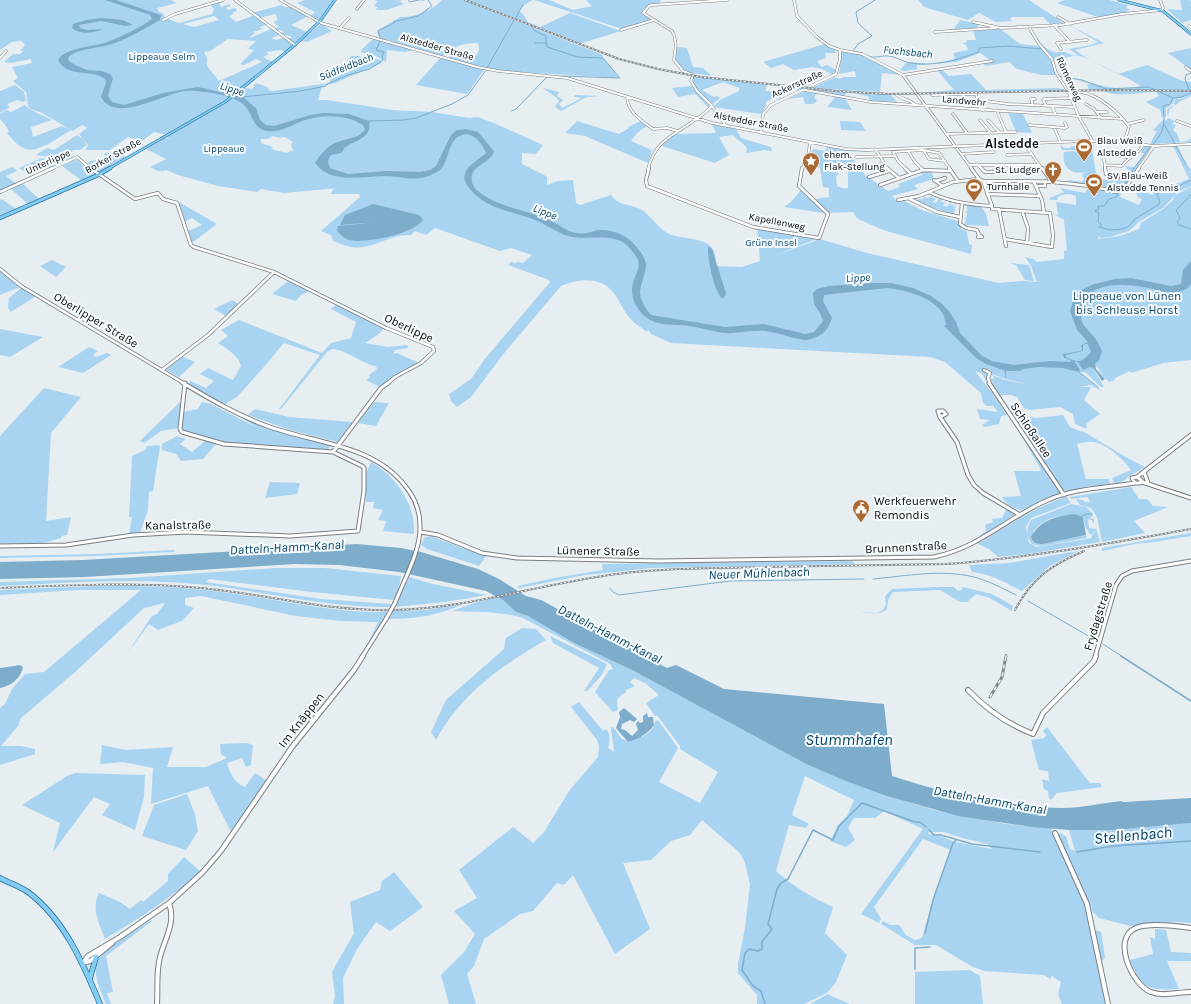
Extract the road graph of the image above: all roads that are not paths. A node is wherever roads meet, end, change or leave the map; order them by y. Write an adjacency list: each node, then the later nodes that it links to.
1 (223, 0): 14 (street)
2 (235, 0): 28 (street)
3 (280, 0): 17 (street, Alstedder Straße)
4 (335, 0): 17 (main road, Borker Straße)
5 (364, 0): 10 (street)
6 (727, 0): 15 (street)
7 (794, 0): 29 (street)
8 (1119, 0): 11 (main road)
9 (1160, 0): 11 (street)
10 (356, 9)
11 (1160, 10): 18 (street); 25 (main road)
12 (1058, 17): 18 (street)
13 (349, 18): 21 (street)
14 (162, 20)
15 (654, 20): 23 (street); 56 (street)
16 (973, 22): 22 (street)
17 (318, 24): 21 (street, Alstedder Straße); 28 (main road, Borker Straße)
18 (1070, 24): 19 (street)
19 (1054, 25): 20 (street); 27 (street)
20 (1029, 26): 22 (street); 38 (street, Römerweg)
21 (340, 28): 41 (street, Alstedder Straße)
22 (1001, 28): 24 (street)
23 (621, 30)
24 (935, 32)
25 (1191, 34)
26 (1087, 40): 27 (street)
27 (1070, 42): 30 (street)
28 (295, 45): 122 (main road, Borker Straße)
29 (840, 50): 36 (street); 37 (street, Ackerstraße)
30 (1063, 50)
31 (6, 51): 32 (street)
32 (0, 58)
33 (992, 61): 36 (street)
34 (1186, 67): 35 (street)
35 (1191, 71)
36 (903, 75): 53 (street)
37 (805, 90): 49 (street, Landwehr); 86 (street, Ackerstraße)
38 (1068, 92): 43 (street, Römerweg); 70 (street)
39 (897, 95): 49 (street)
40 (932, 95): 47 (street)
41 (627, 96): 68 (street, Alstedder Straße); 81 (street)
42 (994, 96): 48 (street)
43 (1070, 98): 55 (street); 58 (street, Römerweg)
44 (1006, 99): 50 (street)
45 (1019, 99): 51 (street)
46 (1035, 99): 54 (street)
47 (978, 100): 48 (street); 61 (street)
48 (996, 102): 50 (street)
49 (914, 104): 53 (street, Landwehr)
50 (1008, 104): 51 (street)
51 (1021, 104): 54 (street)
52 (1086, 104): 59 (street)
53 (925, 105): 61 (street, Landwehr); 88 (street)
54 (1034, 105): 55 (street)
55 (1046, 105): 57 (street)
56 (712, 106): 68 (street, Kapellenweg); 78 (street)
57 (1052, 106): 58 (street); 65 (street)
58 (1074, 107): 67 (street, Römerweg)
59 (1092, 108): 60 (street); 63 (street)
60 (1099, 108)
61 (981, 110): 62 (street, Landwehr)
62 (997, 111): 67 (street, Landwehr); 84 (street)
63 (1097, 112): 64 (street); 69 (street)
64 (1107, 112)
65 (1055, 113)
66 (953, 114): 87 (street)
67 (1079, 117): 69 (street, Landwehr); 89 (street, Römerweg)
68 (697, 118): 78 (street, Alstedder Straße); 81 (street, Kapellenweg)
69 (1101, 118): 70 (street, Landwehr)
70 (1123, 119): 76 (street)
71 (980, 120): 82 (street)
72 (988, 120): 83 (street)
73 (1144, 120): 76 (street)
74 (1177, 121): 79 (street)
75 (1065, 123): 80 (street)
76 (1127, 124): 92 (street)
77 (1029, 125): 80 (street)
78 (726, 126): 86 (street, Alstedder Straße)
79 (1191, 126)
80 (1054, 127): 90 (street)
81 (678, 131): 91 (street, Kapellenweg)
82 (990, 132): 83 (street); 87 (street)
83 (999, 132): 84 (street)
84 (1006, 132): 85 (street)
85 (1016, 132)
86 (761, 133): 91 (street, Alstedder Straße)
87 (967, 133): 88 (street)
88 (946, 134): 96 (street)
89 (1092, 140): 90 (street, Alstedder Straße); 92 (street, Alstedder Straße)
90 (1060, 141): 93 (street, Alstedder Straße)
91 (810, 142): 98 (street, Alstedder Straße)
92 (1124, 142): 95 (street, Alstedder Straße)
93 (1024, 143): 96 (street, Alstedder Straße); 103 (street)
94 (1191, 144): 97 (street, Alstedder Straße)
95 (1143, 145): 97 (street, Alstedder Straße); 108 (street)
96 (955, 146): 98 (street, Alstedder Straße); 102 (street)
97 (1154, 146): 137 (street)
98 (875, 149): 105 (street)
99 (923, 150): 100 (street); 109 (street); 109 (street)
100 (908, 151): 106 (street); 117 (street)
101 (994, 152): 102 (street)
102 (961, 154): 112 (street)
103 (1032, 154): 104 (street); 114 (street)
104 (1007, 155)
105 (879, 156): 106 (street); 107 (street); 110 (street)
106 (894, 156): 123 (street)
107 (856, 157)
108 (1127, 157): 115 (street); 115 (street)
109 (945, 161): 119 (street)
110 (883, 164): 116 (street); 118 (street)
111 (977, 164): 112 (street); 113 (street); 121 (street)
112 (969, 165): 128 (street)
113 (1033, 165): 114 (street); 121 (street)
114 (1039, 165): 131 (street)
115 (1105, 165): 120 (street)
116 (860, 166)
117 (923, 170): 119 (street); 123 (street)
118 (889, 171): 124 (street); 126 (street)
119 (951, 171): 129 (street)
120 (1116, 171)
121 (984, 172): 125 (street)
122 (98, 174): 138 (street, Unterlippe); 151 (main road, Borker Straße); 157 (street, Oberlippe)
123 (911, 174): 126 (street)
124 (868, 176)
125 (986, 176)
126 (899, 178): 134 (street)
127 (945, 178): 135 (street)
128 (979, 178): 129 (street); 130 (street)
129 (958, 181): 135 (street)
130 (983, 181): 132 (street); 141 (street)
131 (1051, 181): 133 (street); 140 (street)
132 (1034, 182): 133 (street); 136 (street)
133 (1046, 184): 136 (street)
134 (880, 185)
135 (943, 186): 139 (street)
136 (1036, 186): 142 (street)
137 (1127, 186)
138 (0, 192)
139 (929, 192): 143 (street); 145 (street)
140 (1116, 192)
141 (987, 194): 142 (street); 146 (street)
142 (1040, 196): 149 (street)
143 (910, 199): 144 (street); 150 (street)
144 (898, 200)
145 (962, 204): 146 (street); 150 (street)
146 (992, 206): 147 (street)
147 (999, 209): 148 (street); 153 (street)
148 (1022, 211): 149 (street); 154 (street)
149 (1044, 213): 154 (street)
150 (960, 217): 152 (street)
151 (0, 218)
152 (980, 235)
153 (1005, 239): 154 (street); 155 (street)
154 (1027, 243)
155 (1006, 246)
156 (0, 269): 158 (street, Oberlipper Straße)
157 (274, 272): 158 (street); 163 (street, Oberlippe)
158 (162, 370): 160 (street, Oberlipper Straße)
159 (984, 370): 169 (street, Schloßallee)
160 (185, 383): 163 (street, Oberlipper Straße); 164 (street)
161 (939, 417): 171 (street)
162 (1191, 435): 165 (street)
163 (338, 446): 164 (street); 172 (street, Oberlipper Straße)
164 (333, 452): 173 (street, Kanalstraße)
165 (1144, 472): 166 (street); 168 (street)
166 (1140, 479): 167 (street, Brunnenstraße); 167 (street, Brunnenstraße); 168 (street, Brunnenstraße)
167 (1134, 482): 169 (street, Brunnenstraße)
168 (1151, 484): 170 (street, Brunnenstraße)
169 (1065, 495): 171 (street, Brunnenstraße)
170 (1191, 498)
171 (1020, 515): 174 (street, Brunnenstraße)
172 (421, 532): 174 (street, Lünener Straße); 179 (street, Im Knäppen, bridge)
173 (0, 546)
174 (779, 559)
175 (1191, 561): 176 (street, Frydagstraße)
176 (968, 690)
177 (1055, 833): 188 (street)
178 (0, 878): 183 (main road)
179 (169, 903): 181 (street, Im Knäppen); 187 (street)
180 (1191, 928): 185 (street)
181 (120, 937): 182 (street); 183 (street, Im Knäppen)
182 (96, 957): 183 (street); 184 (main road)
183 (83, 963): 184 (main road)
184 (90, 979): 186 (main road)
185 (1191, 992)
186 (100, 1004)
187 (157, 1004)
188 (1108, 1004)

